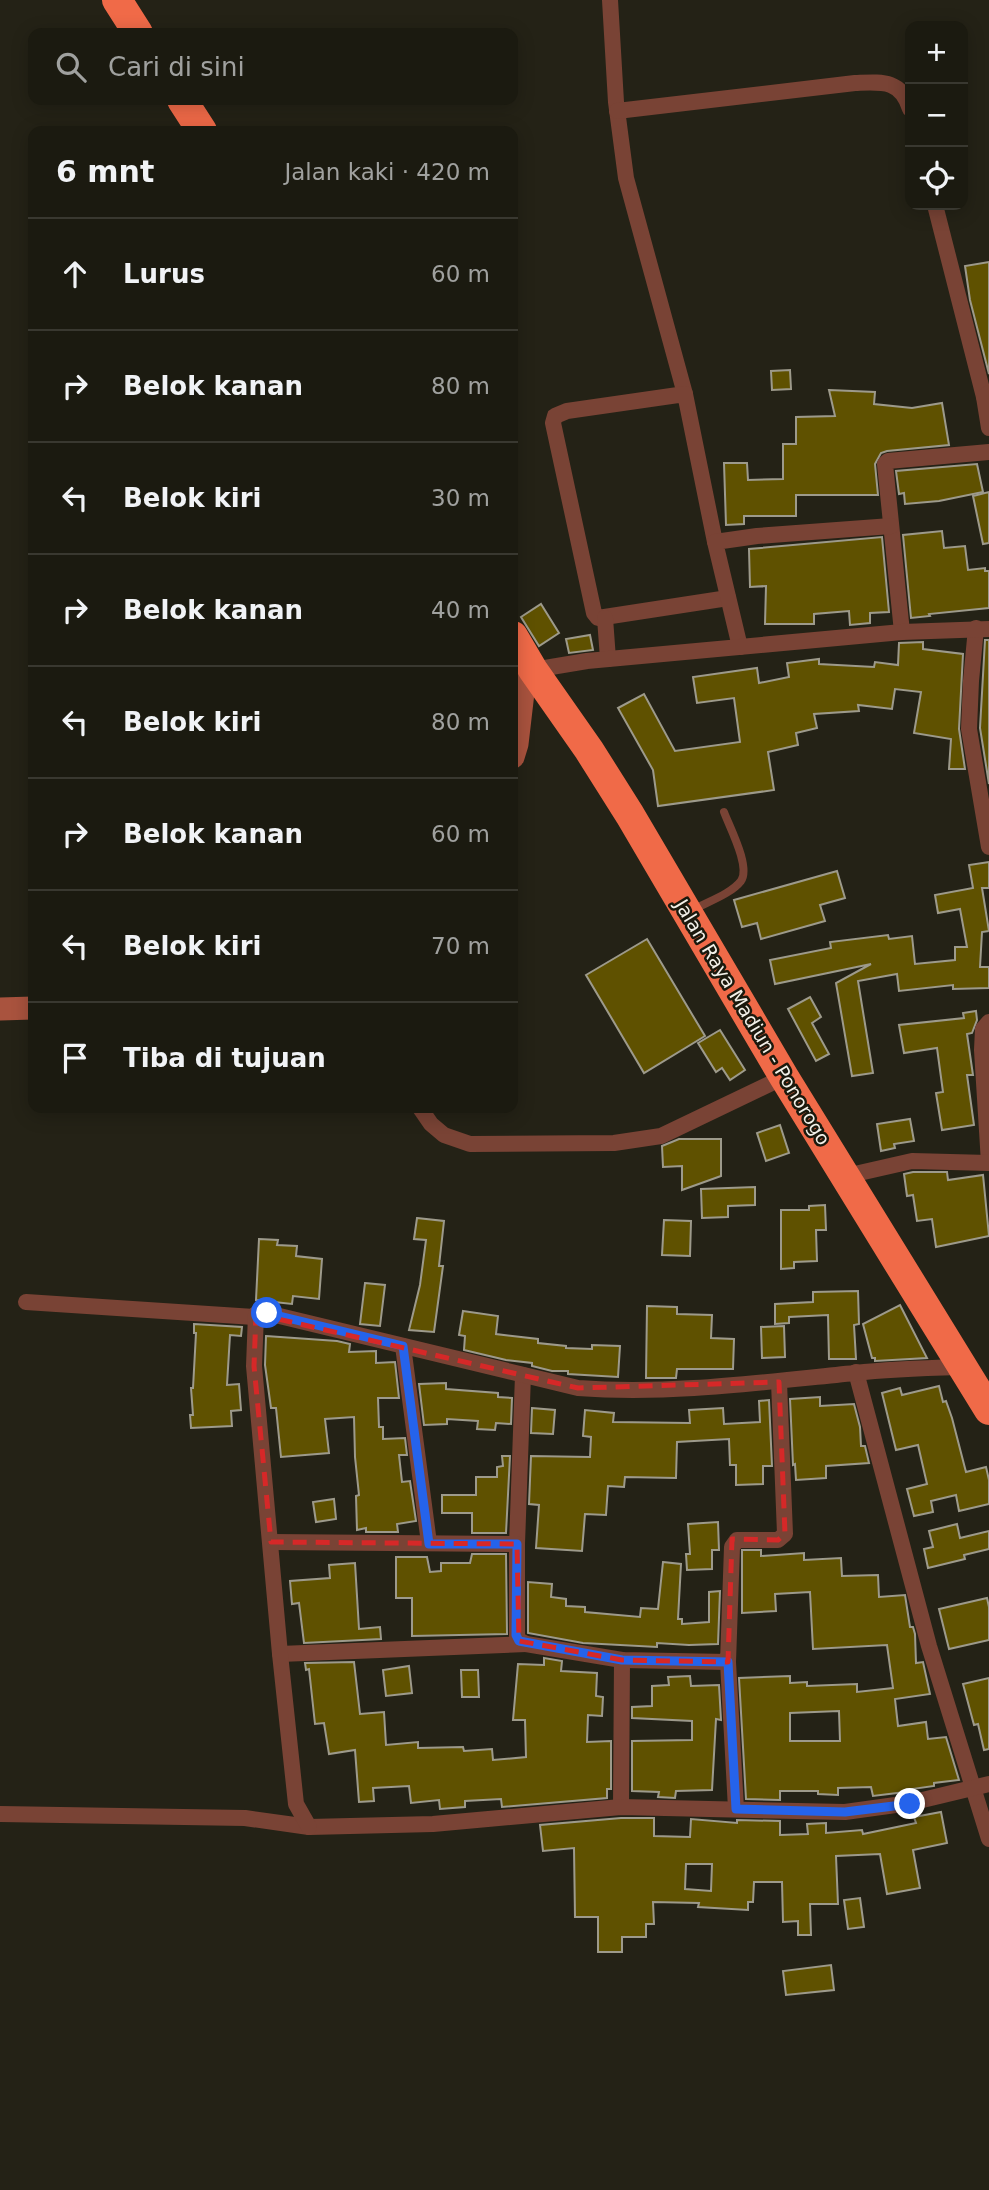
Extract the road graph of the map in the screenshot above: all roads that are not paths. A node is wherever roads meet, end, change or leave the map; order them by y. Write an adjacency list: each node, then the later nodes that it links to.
1 (117, 0): 3 (highway)
2 (610, 0): 6 (street)
3 (135, 28)
4 (905, 94): 6 (street)
5 (185, 105): 7 (highway)
6 (617, 111): 9 (street)
7 (199, 126)
8 (936, 210): 10 (street)
9 (685, 394): 14 (street); 16 (street)
10 (987, 395): 11 (street)
11 (989, 428)
12 (989, 452): 13 (street)
13 (891, 527): 14 (street); 18 (street)
14 (715, 542): 15 (street)
15 (728, 598): 16 (street); 20 (street)
16 (604, 618): 21 (street)
17 (983, 629): 18 (street); 25 (street)
18 (902, 632): 20 (street)
19 (518, 644): 22 (highway, Jalan Raya Madiun - Ponorogo)
20 (740, 647): 21 (street)
21 (608, 659): 22 (street)
22 (533, 670): 23 (street); 26 (highway, Jalan Raya Madiun - Ponorogo)
23 (518, 735)
24 (724, 812): 26 (lane)
25 (989, 847)
26 (687, 913): 30 (highway, Jalan Raya Madiun - Ponorogo)
27 (28, 1008): 28 (street)
28 (0, 1009)
29 (989, 1022): 32 (street)
30 (784, 1077): 31 (street); 33 (highway, Jalan Raya Madiun - Ponorogo)
31 (424, 1113)
32 (989, 1163): 33 (street)
33 (846, 1176): 37 (highway, Jalan Raya Madiun - Ponorogo)
34 (26, 1302): 35 (street)
35 (254, 1317): 36 (street); 42 (street)
36 (403, 1346): 39 (street); 43 (street)
37 (961, 1367): 38 (street); 41 (highway, Jalan Raya Madiun - Ponorogo)
38 (856, 1372): 40 (street); 49 (street)
39 (523, 1375): 40 (street); 44 (street)
40 (779, 1382): 48 (street)
41 (989, 1410)
42 (271, 1542): 43 (street); 46 (street)
43 (429, 1544): 44 (street)
44 (517, 1544): 45 (street)
45 (526, 1644): 46 (street); 47 (street)
46 (280, 1654): 53 (street)
47 (622, 1660): 48 (street); 50 (street)
48 (728, 1662): 51 (street)
49 (981, 1786): 51 (street); 54 (street)
50 (621, 1807): 51 (street); 53 (street)
51 (736, 1809)
52 (0, 1814): 53 (street)
53 (309, 1827)
54 (989, 1839)

